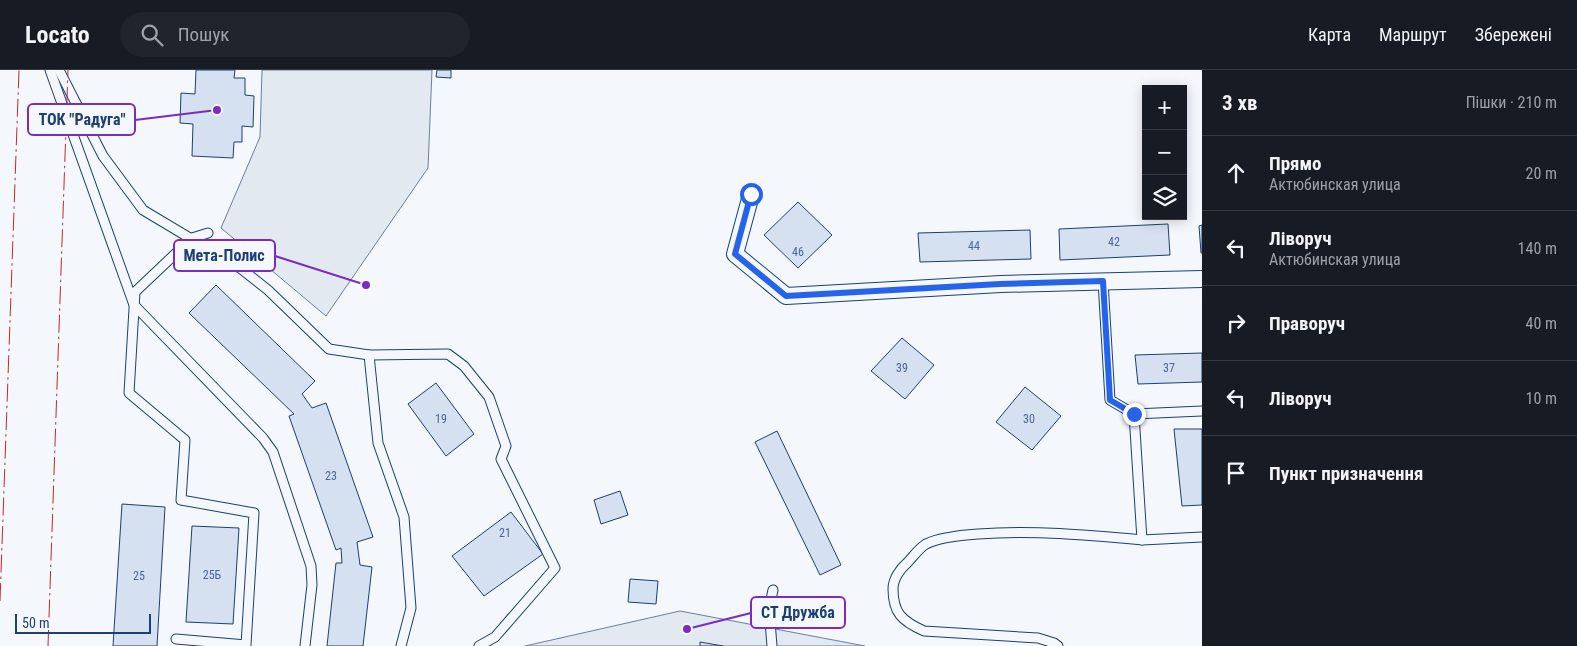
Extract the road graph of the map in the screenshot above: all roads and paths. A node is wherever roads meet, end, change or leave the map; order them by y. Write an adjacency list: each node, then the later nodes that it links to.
1 (50, 70): 8 (lane)
2 (59, 70): 5 (lane)
3 (751, 194): 7 (street)
4 (208, 233): 5 (lane)
5 (192, 238): 8 (lane); 9 (lane)
6 (1202, 279): 7 (street)
7 (1103, 281): 11 (lane)
8 (134, 305): 15 (lane); 17 (lane)
9 (369, 355): 16 (lane); 18 (lane)
10 (1202, 411): 11 (lane)
11 (1134, 414): 13 (lane)
12 (1202, 537): 13 (lane)
13 (1142, 540): 21 (lane)
14 (773, 590): 20 (lane)
15 (176, 639)
16 (496, 642): 19 (lane)
17 (305, 646)
18 (401, 646)
19 (479, 646)
20 (772, 646)
21 (1058, 646)

